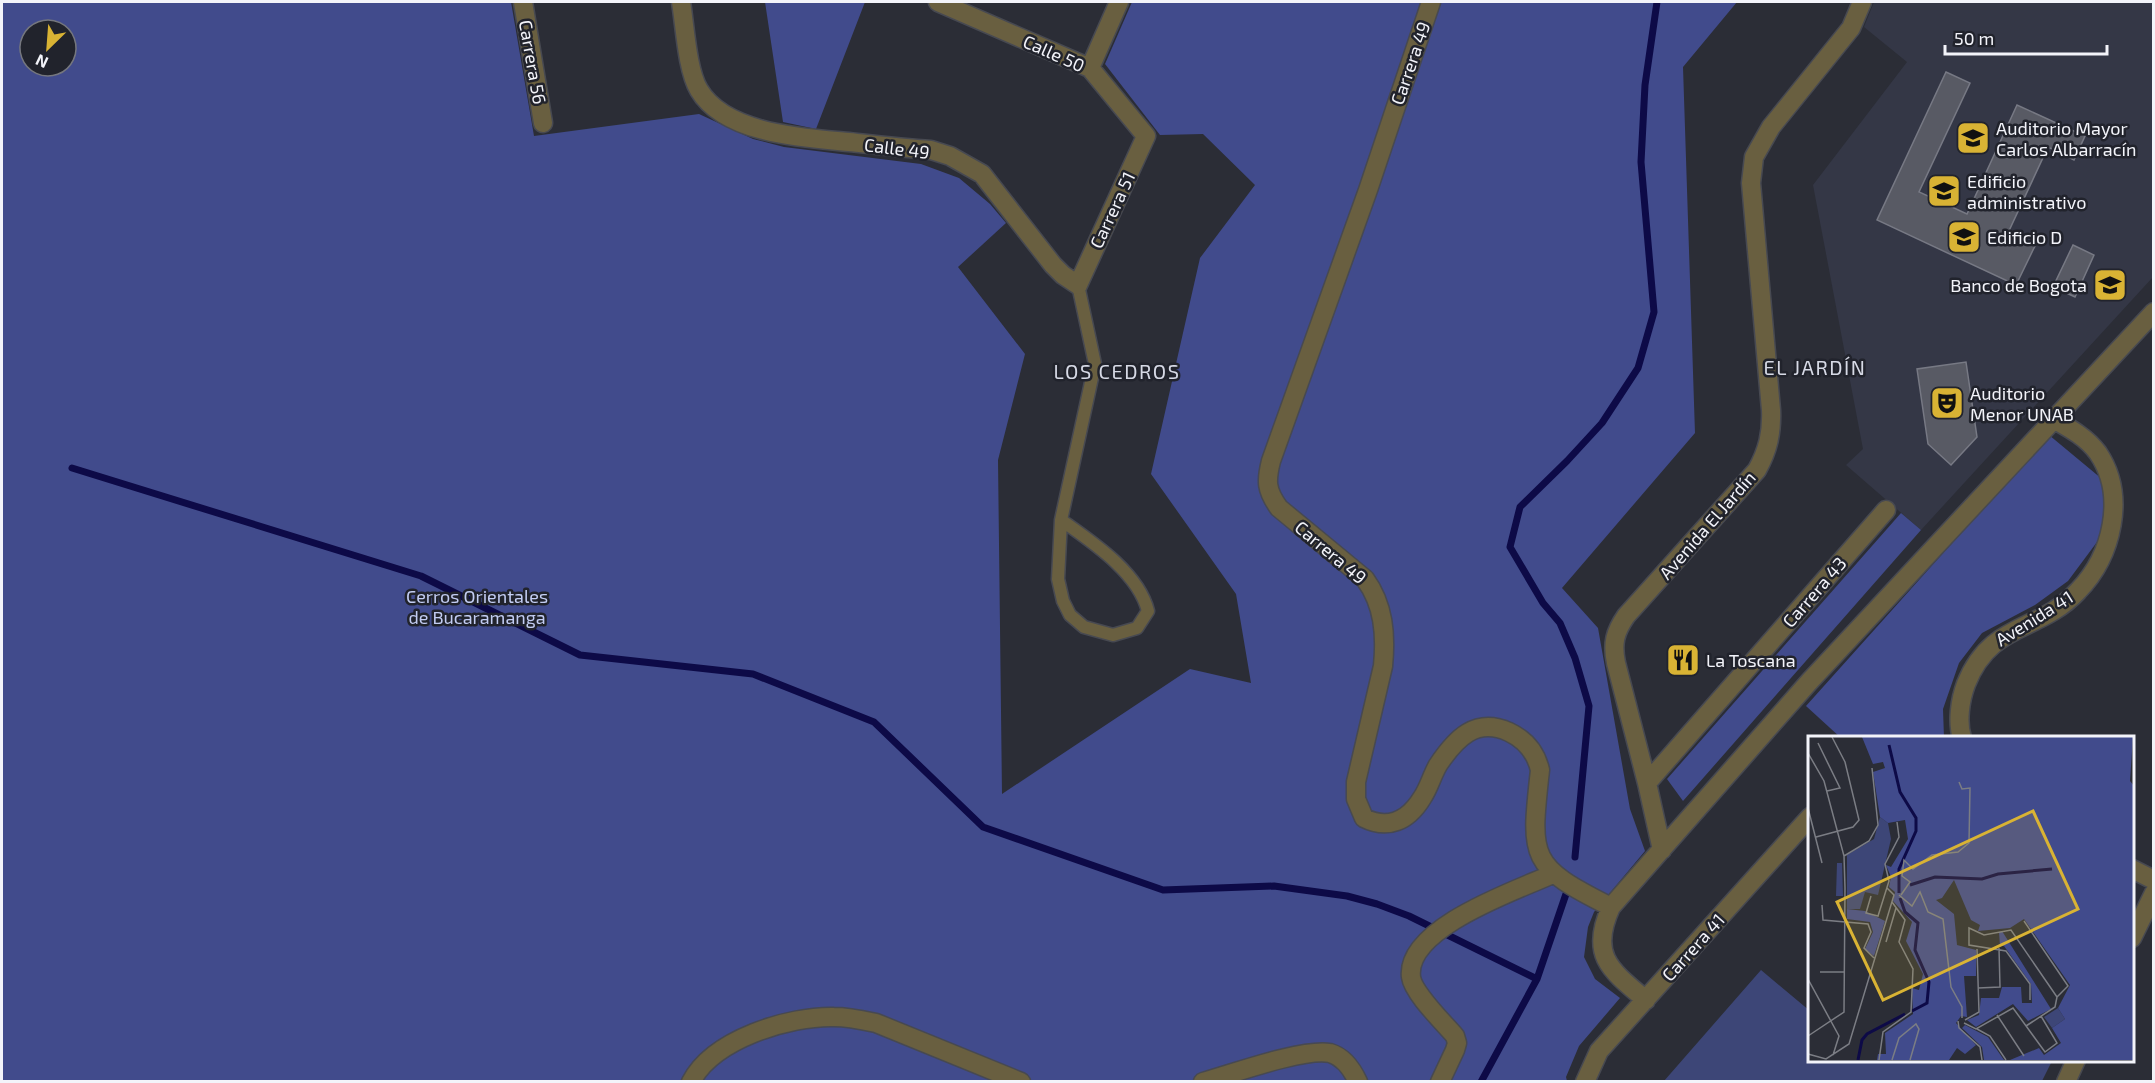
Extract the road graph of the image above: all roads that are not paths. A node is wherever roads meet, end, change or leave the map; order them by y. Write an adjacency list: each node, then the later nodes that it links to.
1 (523, 2): 8 (street, Carrera 56)
2 (681, 2): 10 (street, Calle 49)
3 (938, 2): 7 (street, Calle 50)
4 (1119, 2): 7 (street)
5 (1431, 2): 20 (street, Carrera 49)
6 (1862, 2): 16 (street, Avenida El Jardín)
7 (1090, 68): 9 (street, Calle 50)
8 (543, 123)
9 (1146, 136): 10 (street, Carrera 51)
10 (1078, 285): 14 (lane)
11 (2154, 312): 12 (street)
12 (2055, 420): 15 (street, Avenida 41); 18 (street)
13 (1886, 510): 16 (street, Carrera 43)
14 (1061, 520): 14 (lane)
15 (1962, 736)
16 (1647, 783): 18 (street, Avenida El Jardín)
17 (1808, 819): 25 (street, Carrera 41)
18 (1662, 850): 23 (street)
19 (2134, 870): 21 (street)
20 (1553, 874): 23 (street, Carrera 49); 31 (street)
21 (2154, 880)
22 (2154, 893): 24 (street)
23 (1611, 907): 25 (street)
24 (2134, 937)
25 (1646, 1000): 32 (street, Carrera 41)
26 (2075, 1062): 33 (street)
27 (690, 1082): 28 (street)
28 (1021, 1082)
29 (1203, 1082): 30 (street)
30 (1358, 1082)
31 (1440, 1082)
32 (1585, 1082)
33 (2066, 1082)

